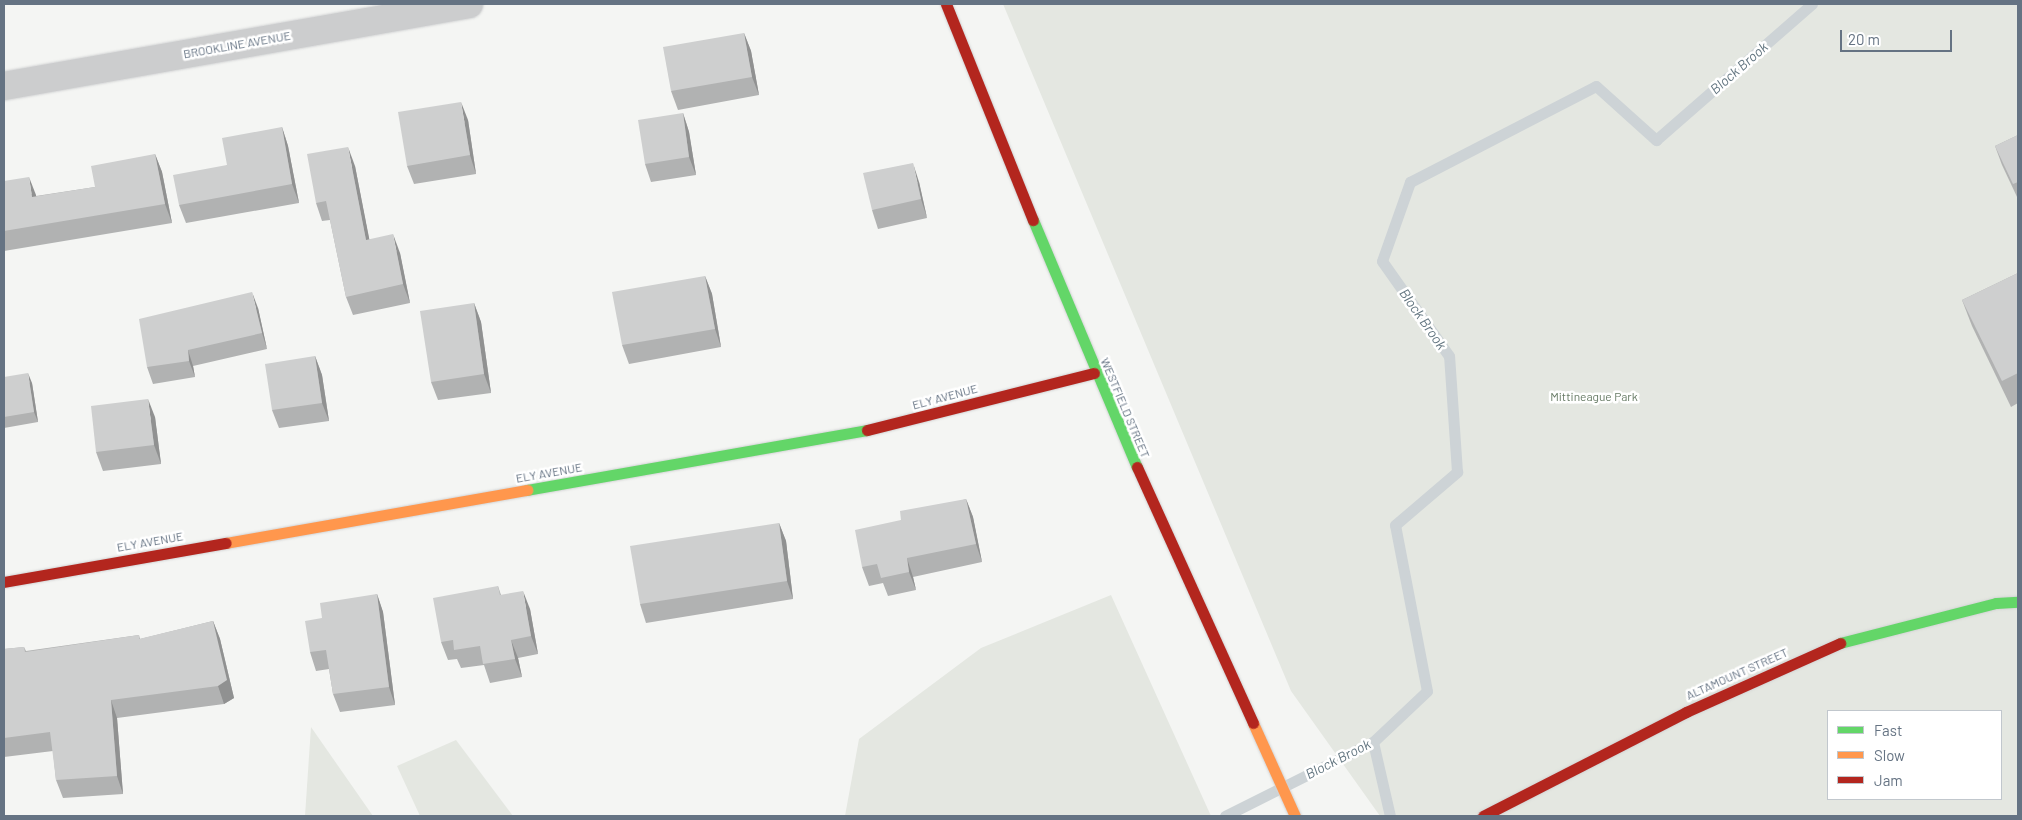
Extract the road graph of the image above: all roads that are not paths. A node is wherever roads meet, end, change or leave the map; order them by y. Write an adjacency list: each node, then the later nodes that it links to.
1 (470, 4): 3 (street, BROOKLINE AVENUE)
2 (946, 4): 4 (street, WESTFIELD STREET)
3 (4, 86)
4 (1094, 372): 5 (street, ELY AVENUE); 7 (street, WESTFIELD STREET)
5 (4, 582)
6 (2018, 602): 8 (street, ALTAMOUNT STREET)
7 (1295, 816)
8 (1483, 816)

